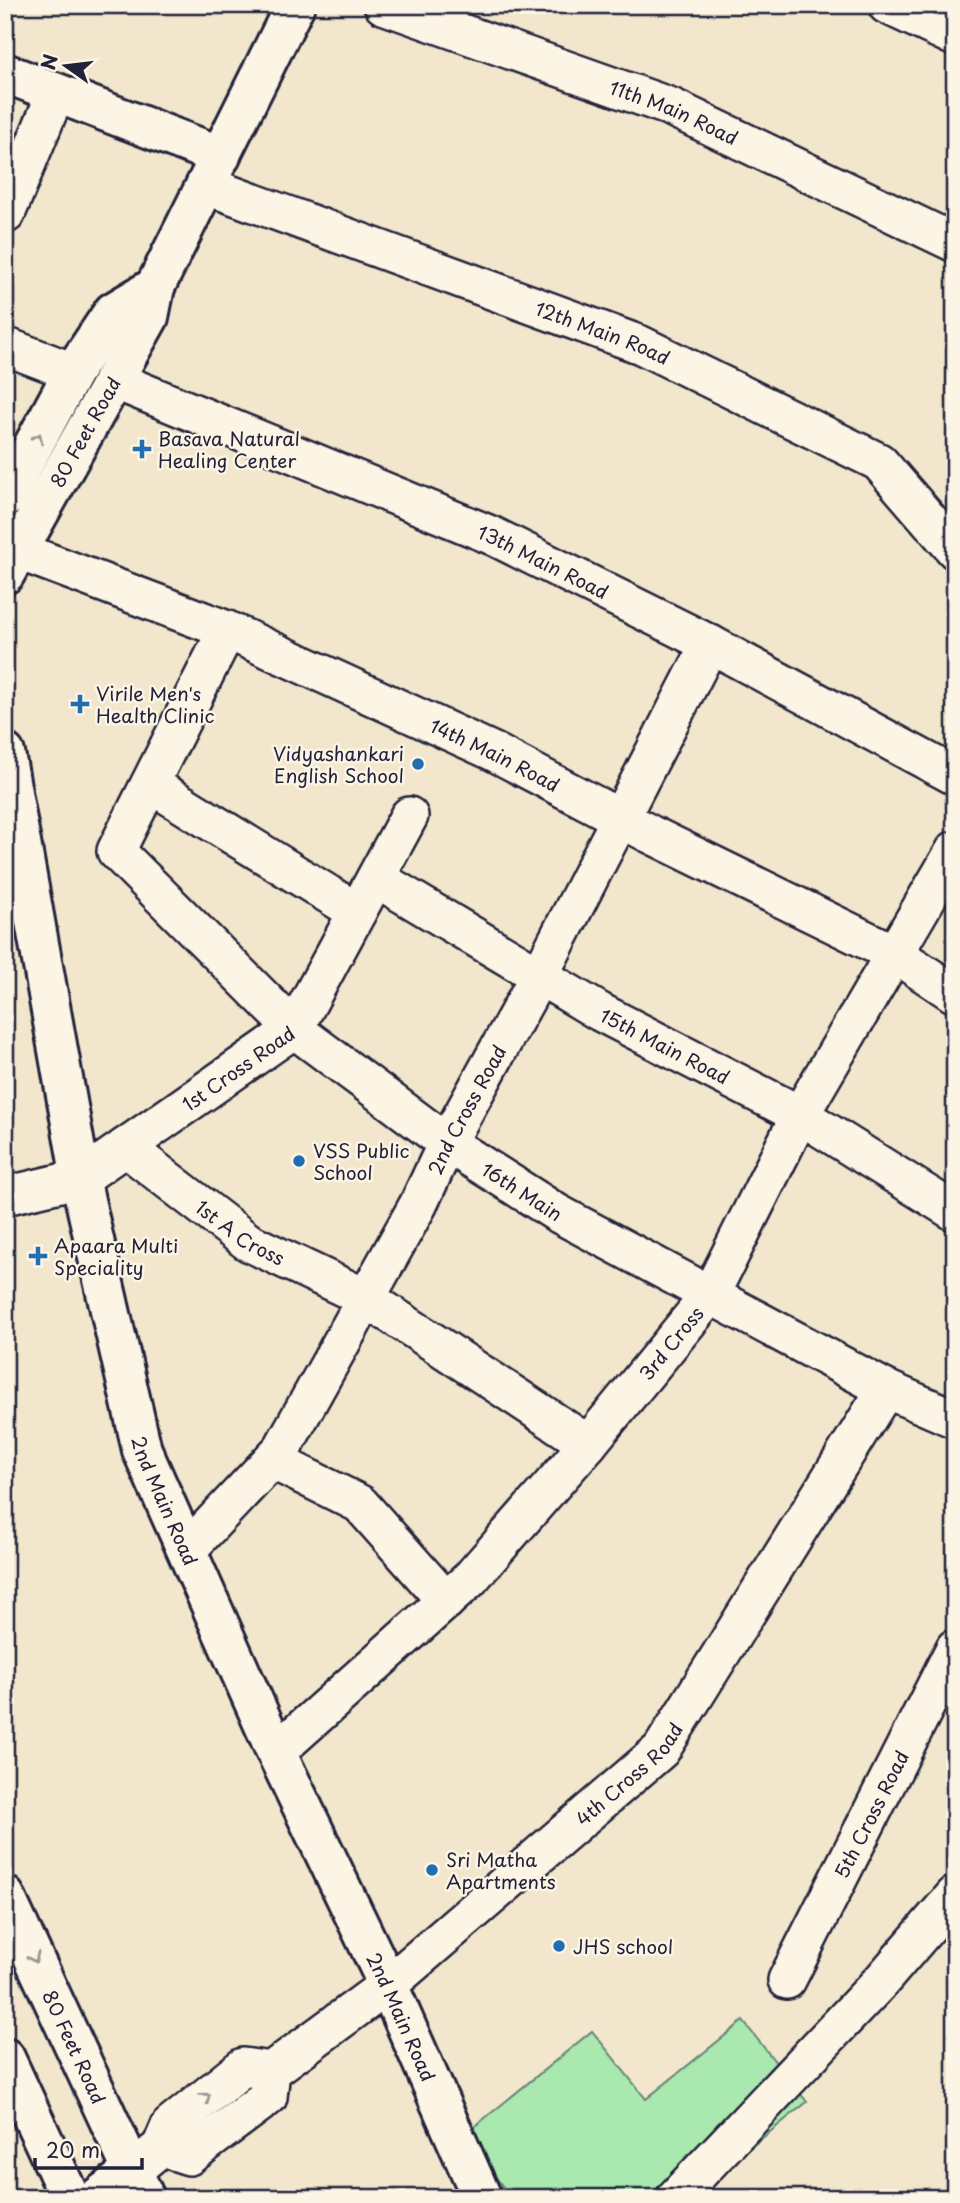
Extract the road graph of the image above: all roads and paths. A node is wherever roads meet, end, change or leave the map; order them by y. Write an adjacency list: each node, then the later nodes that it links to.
1 (295, 5): 7 (street, 80 Feet Road)
2 (383, 5): 9 (street, 11th Main Road)
3 (887, 5): 4 (street)
4 (955, 37)
5 (5, 73): 6 (street)
6 (56, 93): 7 (street); 8 (street)
7 (213, 171): 10 (street, 80 Feet Road); 15 (street, 12th Main Road)
8 (6, 214)
9 (955, 243)
10 (155, 287): 12 (street, 80 Feet Road); 13 (street, 80 Feet Road)
11 (5, 346): 12 (street)
12 (73, 372): 14 (street, 80 Feet Road, one-way to 12)
13 (114, 380): 16 (street, 80 Feet Road); 18 (street, 13th Main Road)
14 (5, 498)
15 (955, 550)
16 (12, 563): 17 (street, 14th Main Road)
17 (227, 630): 21 (street); 23 (street, 14th Main Road)
18 (710, 644): 20 (street, 13th Main Road); 23 (street, 2nd Cross Road)
19 (5, 753): 34 (street, 2nd Main Road)
20 (955, 776)
21 (150, 784): 26 (street); 30 (street, 16th Main)
22 (410, 816): 25 (street, 1st Cross Road)
23 (621, 819): 27 (street, 14th Main Road); 28 (street, 2nd Cross Road)
24 (955, 850): 27 (street, 3rd Cross)
25 (376, 878): 26 (street, 1st Cross Road); 28 (street, 15th Main Road)
26 (358, 912): 30 (street, 1st Cross Road)
27 (895, 954): 29 (street, 14th Main Road); 31 (street, 3rd Cross)
28 (539, 976): 31 (street, 15th Main Road); 32 (street, 2nd Cross Road)
29 (955, 994)
30 (294, 1029): 32 (street, 16th Main); 33 (street, 1st Cross Road)
31 (800, 1115): 36 (street, 15th Main Road); 37 (street, 3rd Cross)
32 (447, 1143): 37 (street, 16th Main); 38 (street, 2nd Cross Road)
33 (125, 1147): 34 (street, 1st Cross Road); 38 (street, 1st A Cross)
34 (81, 1178): 35 (street, 1st Cross Road); 43 (street, 2nd Main Road)
35 (5, 1196)
36 (955, 1212)
37 (710, 1295): 39 (street, 16th Main); 41 (street, 3rd Cross)
38 (366, 1298): 41 (street, 1st A Cross); 42 (street, 2nd Cross Road)
39 (886, 1389): 40 (street, 16th Main); 50 (street, 4th Cross Road)
40 (955, 1419)
41 (588, 1444): 44 (street, 3rd Cross)
42 (272, 1460): 43 (street, 2nd Cross Road); 44 (street)
43 (187, 1550): 46 (street, 2nd Main Road)
44 (446, 1601): 46 (street, 3rd Cross)
45 (949, 1671): 49 (street, 5th Cross Road)
46 (276, 1752): 50 (street, 2nd Main Road)
47 (955, 1895): 56 (street)
48 (5, 1896): 52 (street, 80 Feet Road, one-way to 52)
49 (787, 1980)
50 (388, 1985): 52 (street, 4th Cross Road); 55 (street, 2nd Main Road)
51 (5, 2058): 53 (street)
52 (139, 2185): 54 (street)
53 (69, 2198)
54 (97, 2198)
55 (482, 2198)
56 (675, 2198)

